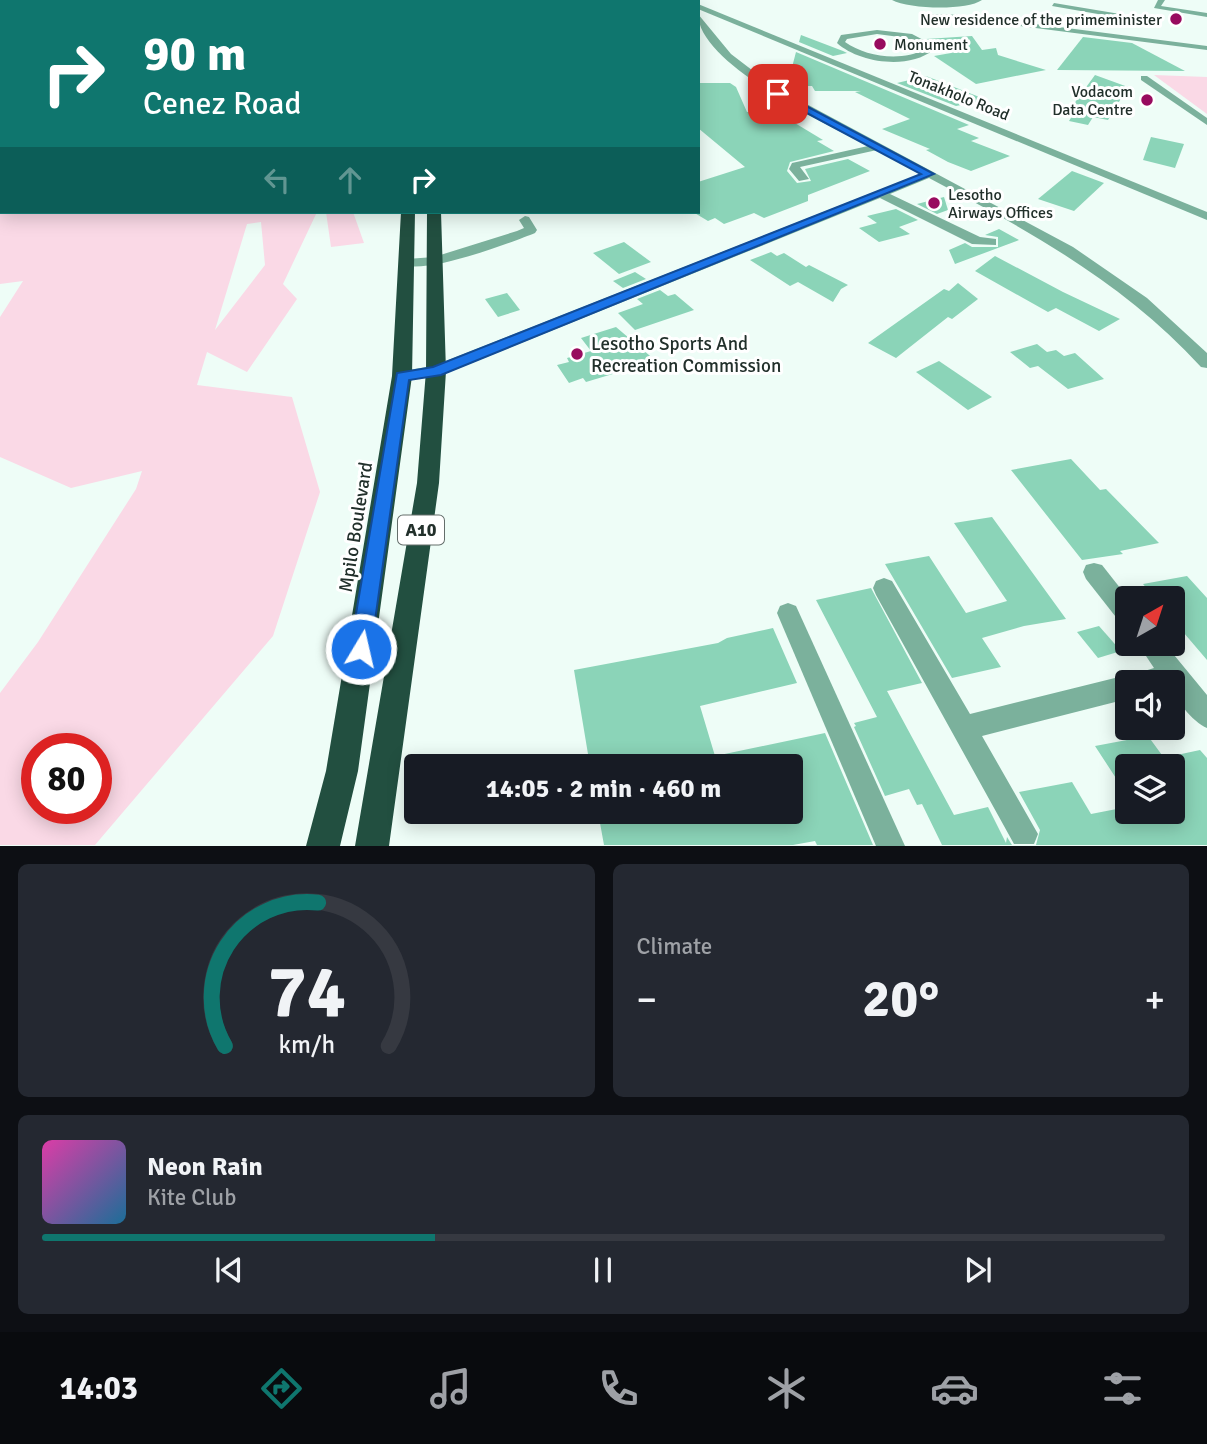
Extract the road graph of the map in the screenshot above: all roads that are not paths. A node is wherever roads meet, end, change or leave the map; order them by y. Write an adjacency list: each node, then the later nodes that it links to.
1 (895, 0): 2 (street)
2 (979, 0)
3 (1073, 0): 5 (street)
4 (1162, 0): 8 (street)
5 (1054, 5): 11 (street); 13 (street)
6 (700, 7): 7 (street, Tonakholo Road)
7 (716, 13): 9 (street); 16 (street, Tonakholo Road)
8 (1207, 15)
9 (700, 17)
10 (700, 19): 19 (street)
11 (1138, 19)
12 (925, 22): 13 (street)
13 (1027, 24): 15 (street)
14 (844, 46): 14 (street); 16 (street)
15 (1207, 48)
16 (810, 51): 25 (street, Tonakholo Road)
17 (1144, 78): 18 (street)
18 (1207, 122)
19 (878, 147): 20 (street); 21 (street)
20 (929, 174): 22 (street); 30 (street)
21 (803, 179)
22 (879, 193): 27 (street); 31 (street)
23 (408, 214): 29 (highway, Mpilo Boulevard / A10)
24 (435, 214): 28 (highway, A10)
25 (1207, 216)
26 (525, 220): 28 (street)
27 (991, 242)
28 (435, 261): 29 (street); 31 (highway, A10)
29 (407, 263): 32 (highway, Mpilo Boulevard / A10)
30 (1207, 363)
31 (436, 372): 32 (street); 45 (highway, A10)
32 (402, 376): 44 (highway, Mpilo Boulevard / A10)
33 (1094, 572): 35 (street)
34 (884, 588): 42 (street)
35 (1115, 599)
36 (788, 613): 46 (street)
37 (1160, 656): 38 (street)
38 (1171, 670)
39 (1185, 688): 41 (street)
40 (1115, 690): 42 (street)
41 (1207, 715)
42 (965, 728): 43 (street)
43 (1024, 834)
44 (323, 845)
45 (372, 845)
46 (891, 845)

